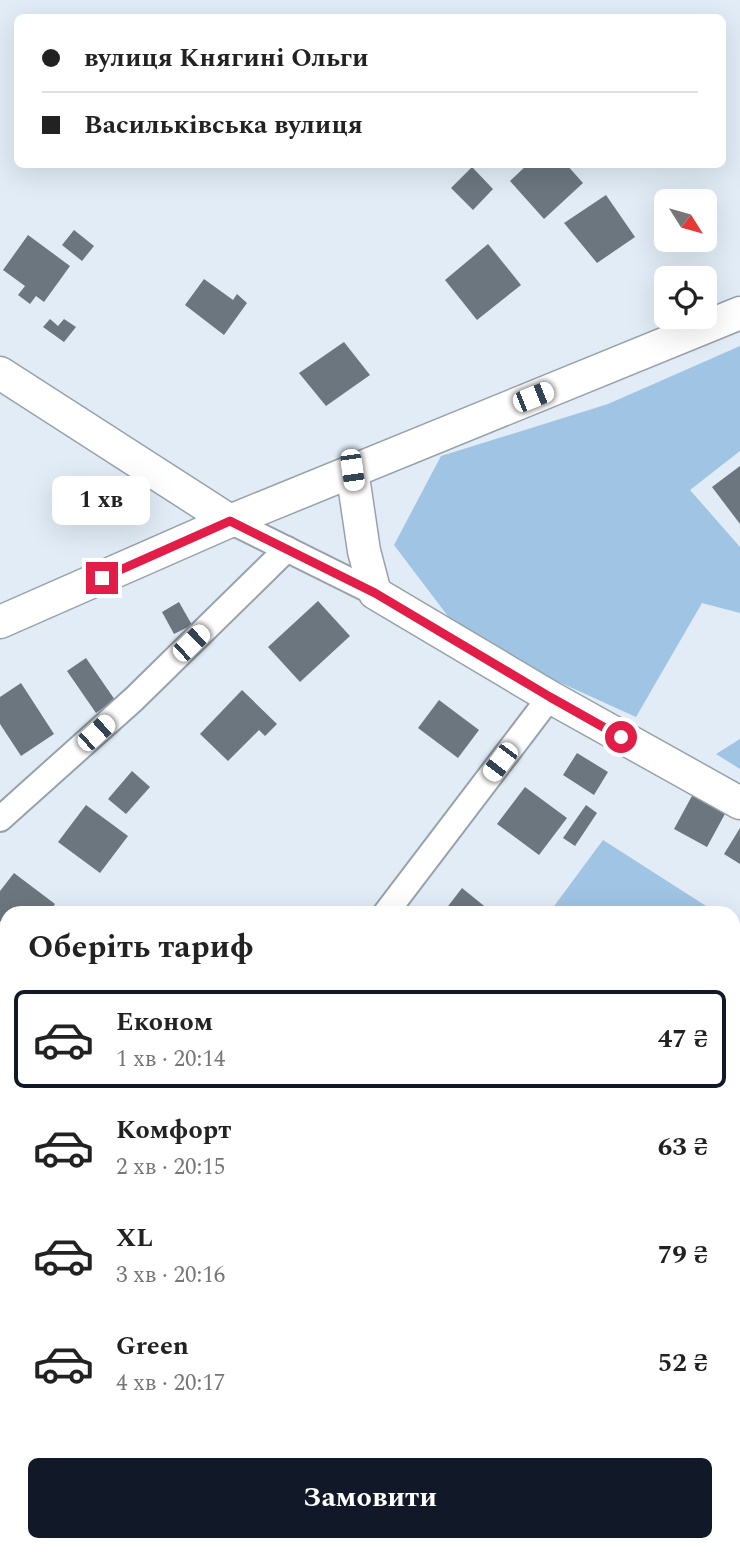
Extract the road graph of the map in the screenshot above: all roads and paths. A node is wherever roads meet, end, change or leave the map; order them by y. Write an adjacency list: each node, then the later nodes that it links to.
1 (740, 313): 3 (street)
2 (0, 373): 4 (street)
3 (352, 470): 4 (street); 6 (street)
4 (230, 521): 5 (street); 7 (street)
5 (287, 549): 6 (street); 10 (street)
6 (375, 593): 8 (street)
7 (0, 622)
8 (550, 697): 9 (street); 11 (street)
9 (740, 803)
10 (0, 818)
11 (390, 906)

